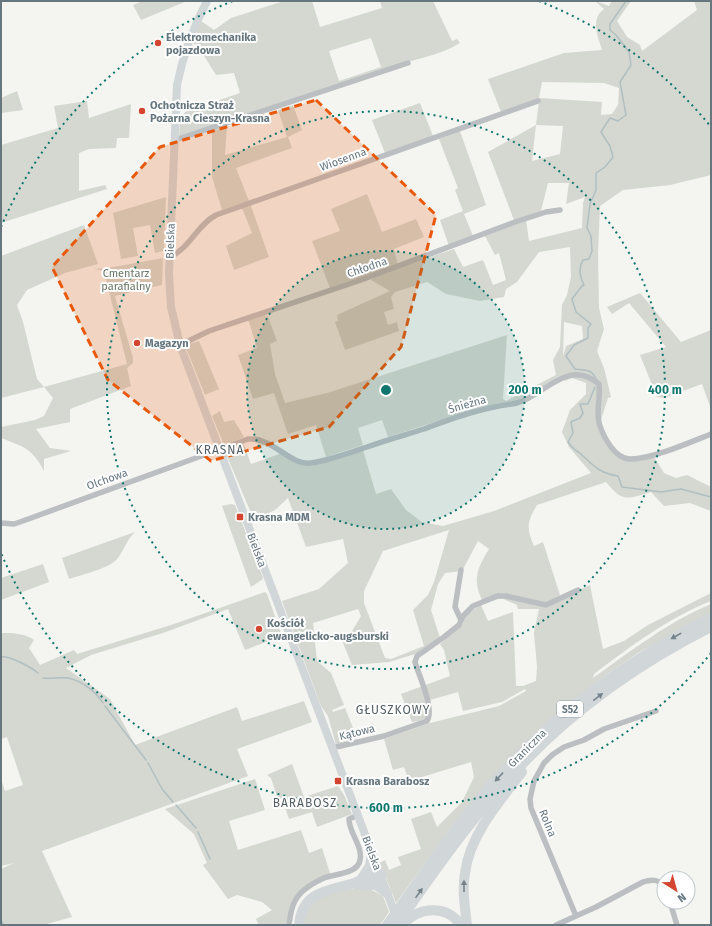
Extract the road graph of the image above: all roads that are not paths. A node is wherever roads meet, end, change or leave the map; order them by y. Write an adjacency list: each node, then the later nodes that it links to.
1 (206, 1): 4 (street, Bielska)
2 (408, 63): 4 (street)
3 (538, 101): 6 (street, Wiosenna)
4 (174, 140): 6 (street, Bielska)
5 (560, 210): 7 (street, Chłodna)
6 (170, 257): 7 (street, Bielska)
7 (180, 345): 9 (street, Bielska)
8 (711, 434): 9 (street, Śnieżna)
9 (220, 449): 10 (street, Olchowa); 18 (street, Bielska)
10 (1, 524)
11 (461, 570): 14 (street)
12 (578, 590): 14 (street, Kątowa)
13 (711, 618): 29 (highway, Graniczna / S52, one-way to 29)
14 (461, 620): 18 (street, Kątowa)
15 (711, 627): 17 (highway, Graniczna / S52, one-way to 15)
16 (656, 711): 26 (street, Rolna)
17 (546, 740): 30 (highway, Graniczna / S52, one-way to 17); 32 (highway, one-way to 17)
18 (332, 748): 19 (street, Bielska)
19 (358, 815): 20 (street, Bielska); 27 (street)
20 (372, 854): 21 (street, Bielska); 23 (highway)
21 (381, 876): 23 (highway); 24 (street, Bielska)
22 (656, 880): 26 (street)
23 (360, 882): 24 (highway); 28 (highway)
24 (387, 893): 30 (street, Bielska)
25 (672, 910): 34 (street)
26 (576, 916): 33 (street)
27 (290, 925)
28 (299, 925)
29 (387, 925)
30 (399, 925): 31 (highway)
31 (461, 925)
32 (467, 925)
33 (556, 925)
34 (677, 925)

